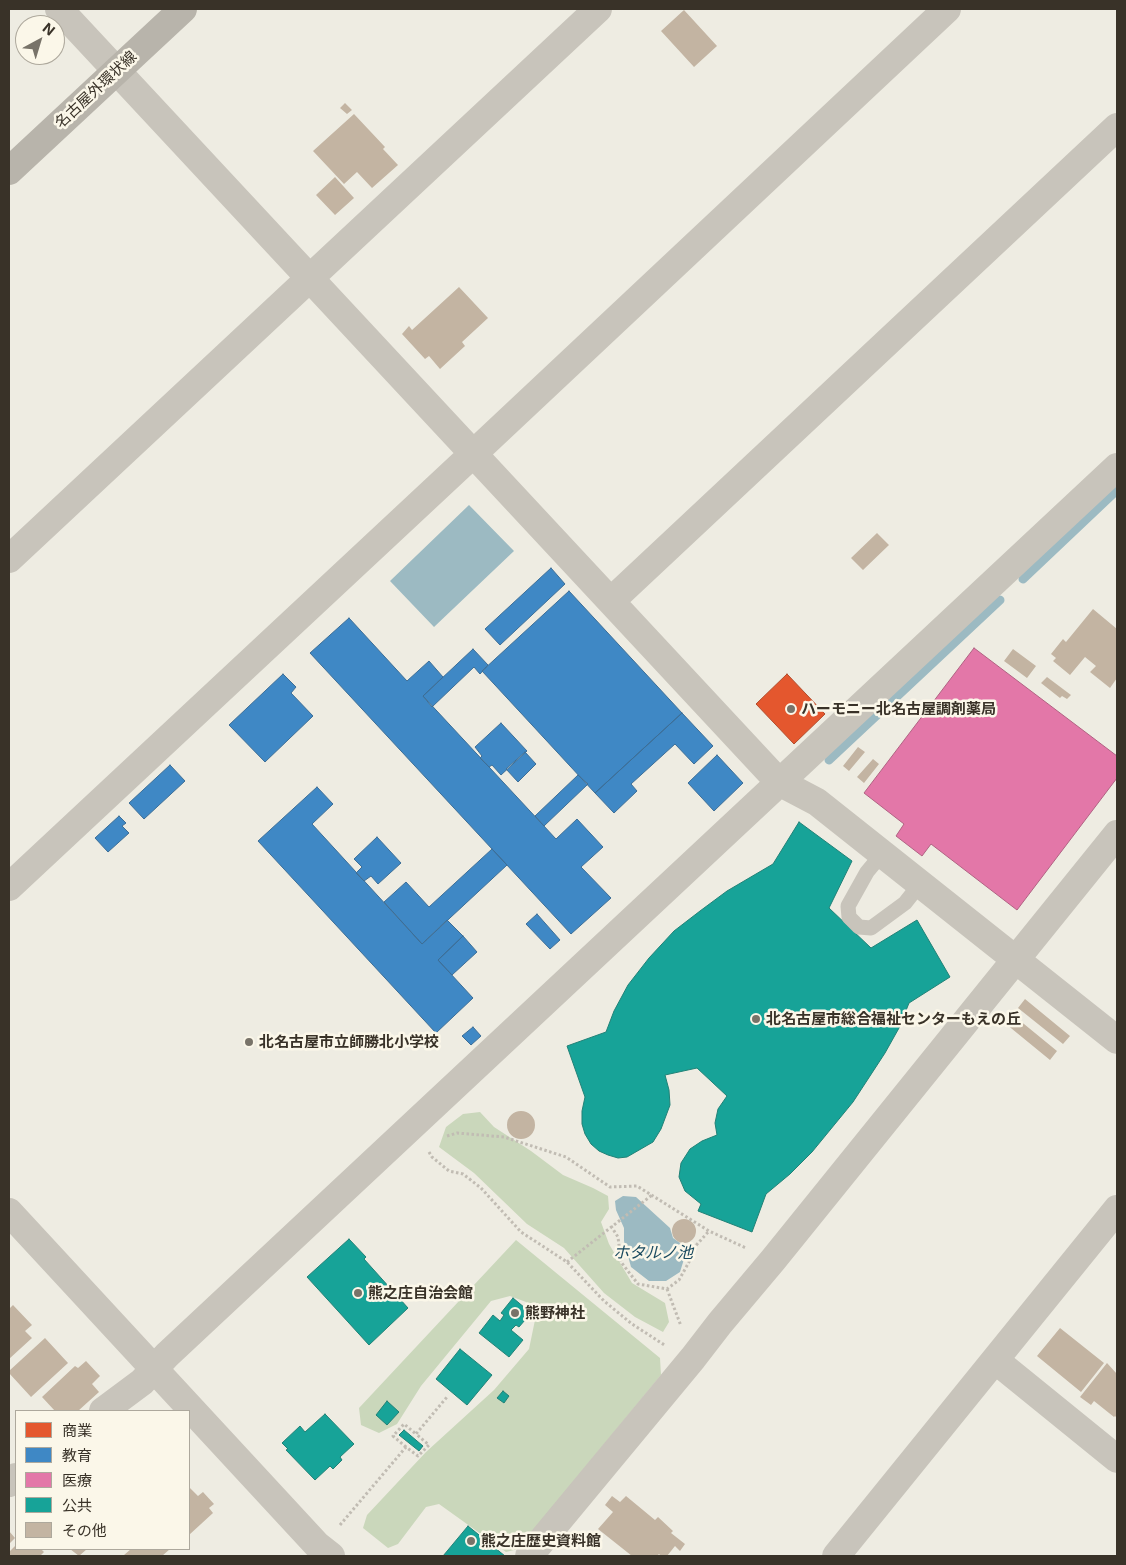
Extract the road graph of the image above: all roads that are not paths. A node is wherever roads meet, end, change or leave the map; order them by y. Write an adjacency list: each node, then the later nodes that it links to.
1 (58, 9): 5 (street)
2 (183, 9): 5 (main road, 名古屋外環状線)
3 (598, 9): 8 (street)
4 (947, 9): 9 (street)
5 (116, 70): 7 (main road, 名古屋外環状線); 8 (street)
6 (1117, 127): 12 (street)
7 (9, 171)
8 (309, 278): 9 (street); 11 (street)
9 (473, 454): 12 (street); 17 (street)
10 (1117, 467): 13 (street)
11 (9, 559)
12 (611, 601): 13 (street)
13 (779, 782): 15 (street); 23 (street)
14 (1117, 834): 18 (street)
15 (882, 854): 16 (street); 16 (lane)
16 (920, 884): 18 (street)
17 (9, 887)
18 (1015, 960): 19 (street); 27 (street)
19 (1117, 1040)
20 (1117, 1209): 22 (street)
21 (9, 1212): 23 (street)
22 (995, 1360): 25 (street); 28 (street)
23 (154, 1369): 24 (street); 26 (street)
24 (104, 1410)
25 (1117, 1458)
26 (317, 1552)
27 (529, 1556)
28 (836, 1556)

